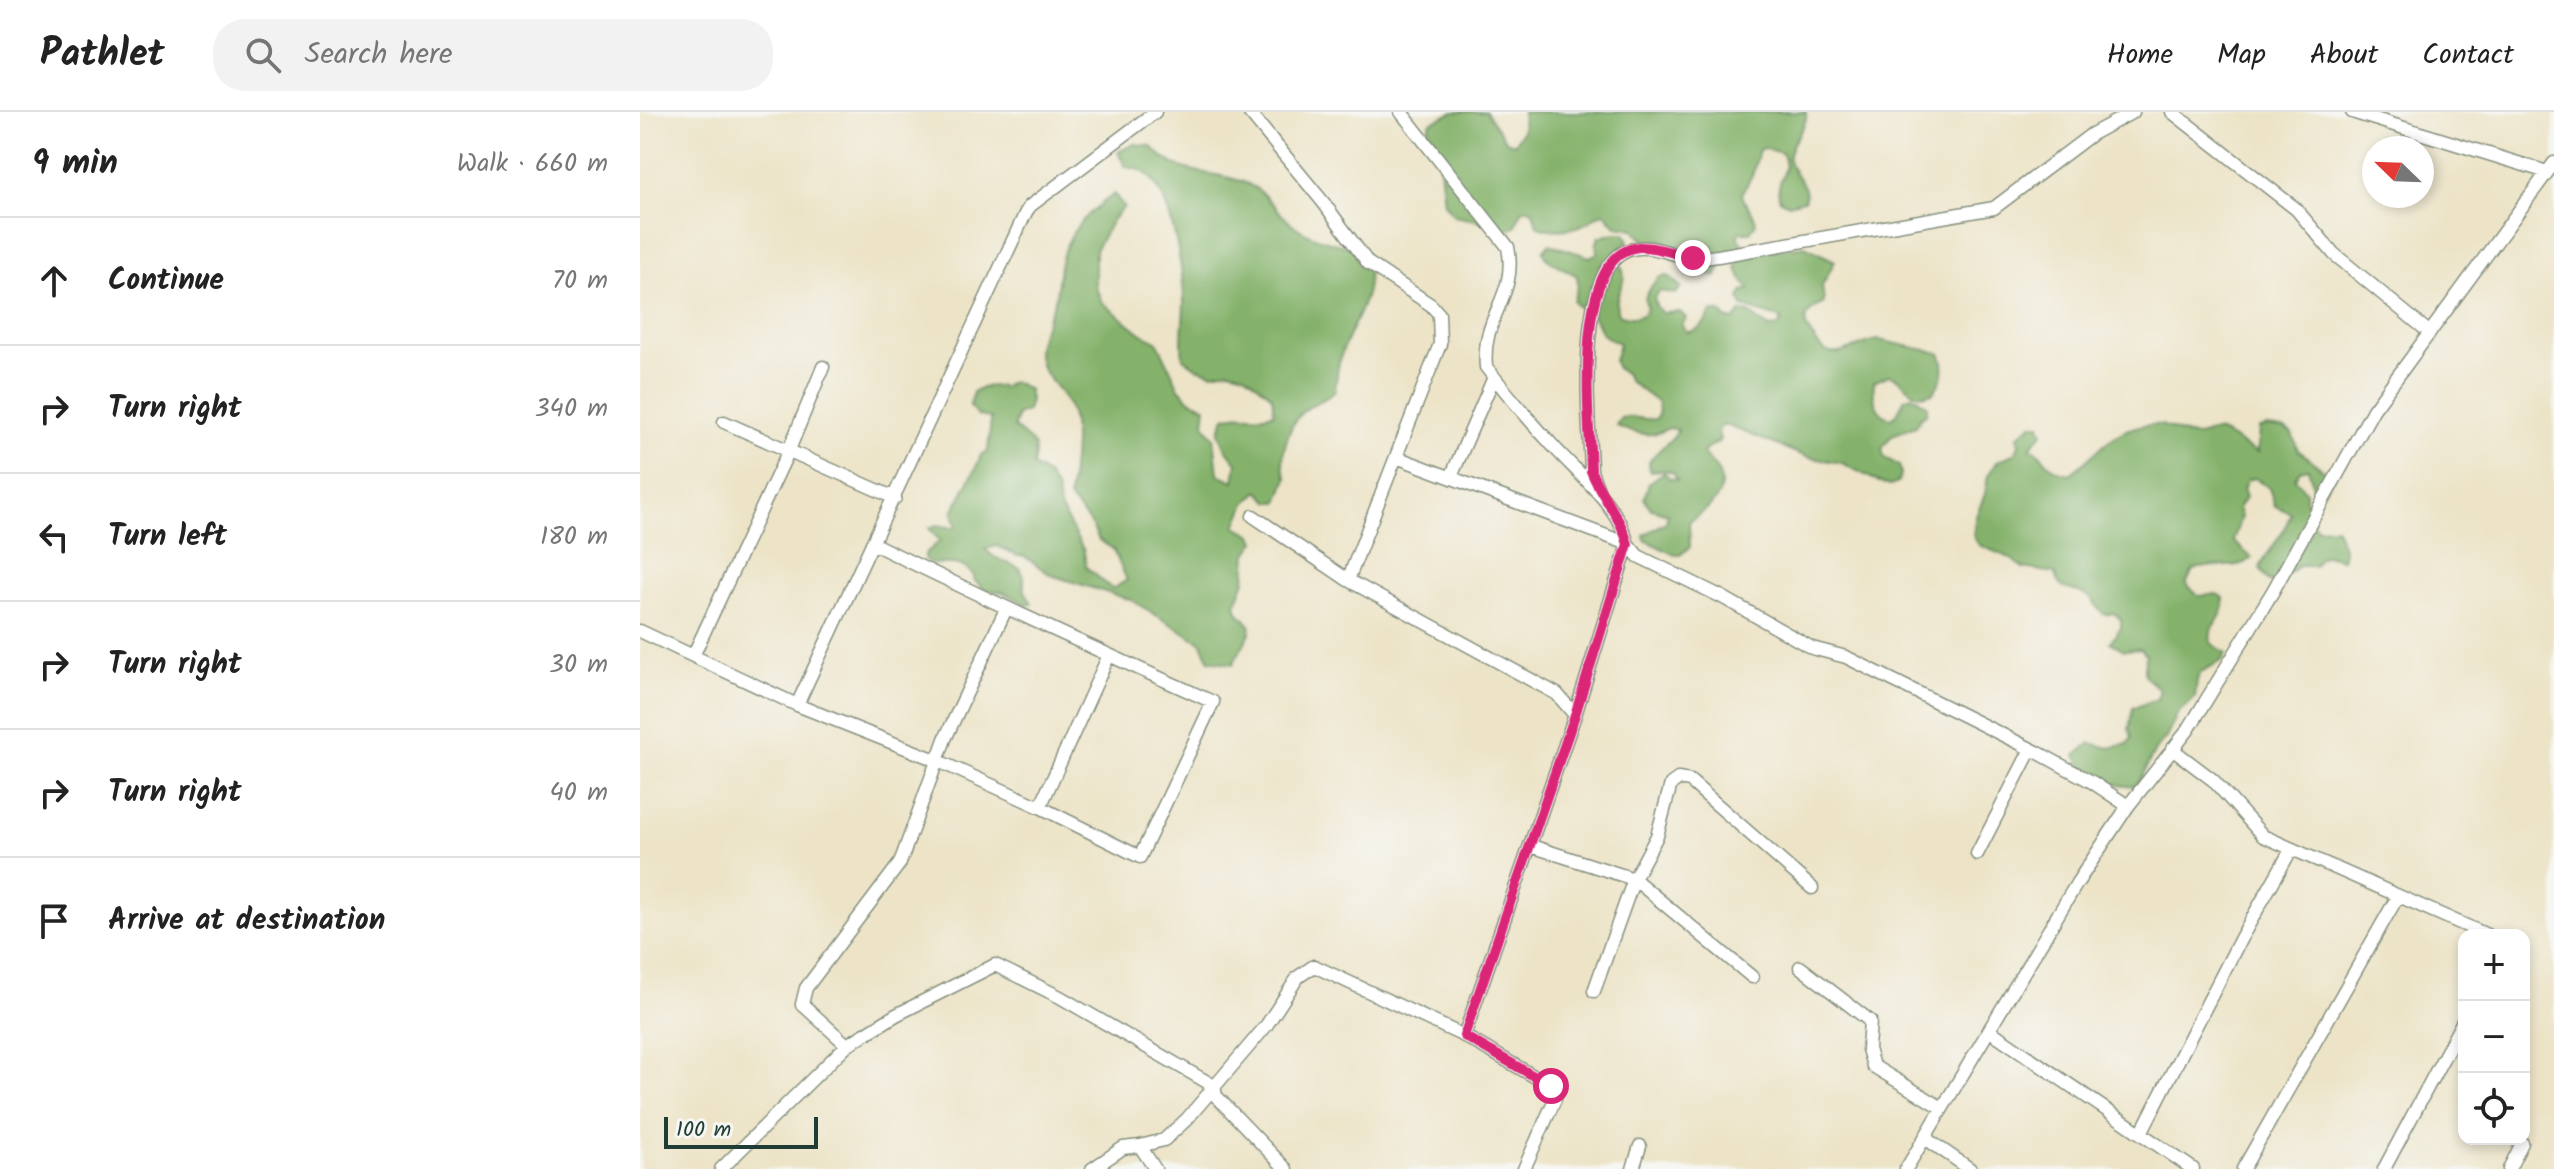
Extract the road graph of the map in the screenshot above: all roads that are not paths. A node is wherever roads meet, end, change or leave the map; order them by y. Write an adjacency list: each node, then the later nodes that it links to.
1 (1155, 112): 16 (street)
2 (1249, 112): 13 (street)
3 (1401, 112): 10 (street)
4 (2133, 112): 15 (street)
5 (2172, 112): 8 (street)
6 (2352, 112): 7 (street)
7 (2550, 168): 8 (street)
8 (2430, 333): 28 (street)
9 (823, 367): 12 (street)
10 (1494, 377): 14 (street); 15 (street)
11 (724, 422): 12 (street)
12 (789, 450): 16 (street); 24 (street)
13 (1396, 457): 14 (street); 20 (street)
14 (1451, 477): 19 (street)
15 (1599, 493): 19 (street)
16 (895, 498): 18 (street)
17 (1253, 516): 20 (street)
18 (872, 543): 21 (street); 25 (street)
19 (1628, 544): 26 (street); 27 (street)
20 (1348, 580): 26 (street)
21 (1006, 609): 23 (street); 29 (street)
22 (640, 631): 24 (street)
23 (1109, 655): 31 (street); 31 (street)
24 (693, 656): 25 (street)
25 (797, 705): 29 (street)
26 (1575, 715): 32 (street)
27 (2031, 749): 30 (street); 34 (street)
28 (2172, 749): 30 (street); 33 (street)
29 (936, 760): 31 (street); 45 (street)
30 (2128, 806): 42 (street)
31 (1040, 807)
32 (1531, 846): 35 (street); 44 (street)
33 (2291, 850): 37 (street); 48 (street)
34 (1977, 854)
35 (1634, 879): 36 (street); 40 (street); 41 (street)
36 (1812, 888)
37 (2398, 896): 38 (street); 63 (street)
38 (2473, 929)
39 (1800, 967): 47 (street)
40 (1752, 977)
41 (1594, 991)
42 (1989, 1030): 47 (street); 48 (street)
43 (2458, 1030): 64 (street)
44 (1464, 1036): 46 (street); 58 (street)
45 (847, 1045): 46 (street); 54 (street)
46 (1214, 1086): 50 (street); 57 (street)
47 (1942, 1108): 49 (street)
48 (2141, 1133): 62 (street)
49 (1925, 1138): 60 (street); 61 (street)
50 (1164, 1140): 52 (street); 56 (street)
51 (2521, 1145): 65 (street)
52 (1140, 1146): 55 (street); 56 (street)
53 (1640, 1146): 59 (street)
54 (721, 1169)
55 (1092, 1169)
56 (1156, 1169)
57 (1286, 1169)
58 (1524, 1169)
59 (1633, 1169)
60 (1906, 1169)
61 (1970, 1169)
62 (2193, 1169)
63 (2243, 1169)
64 (2384, 1169)
65 (2509, 1169)

